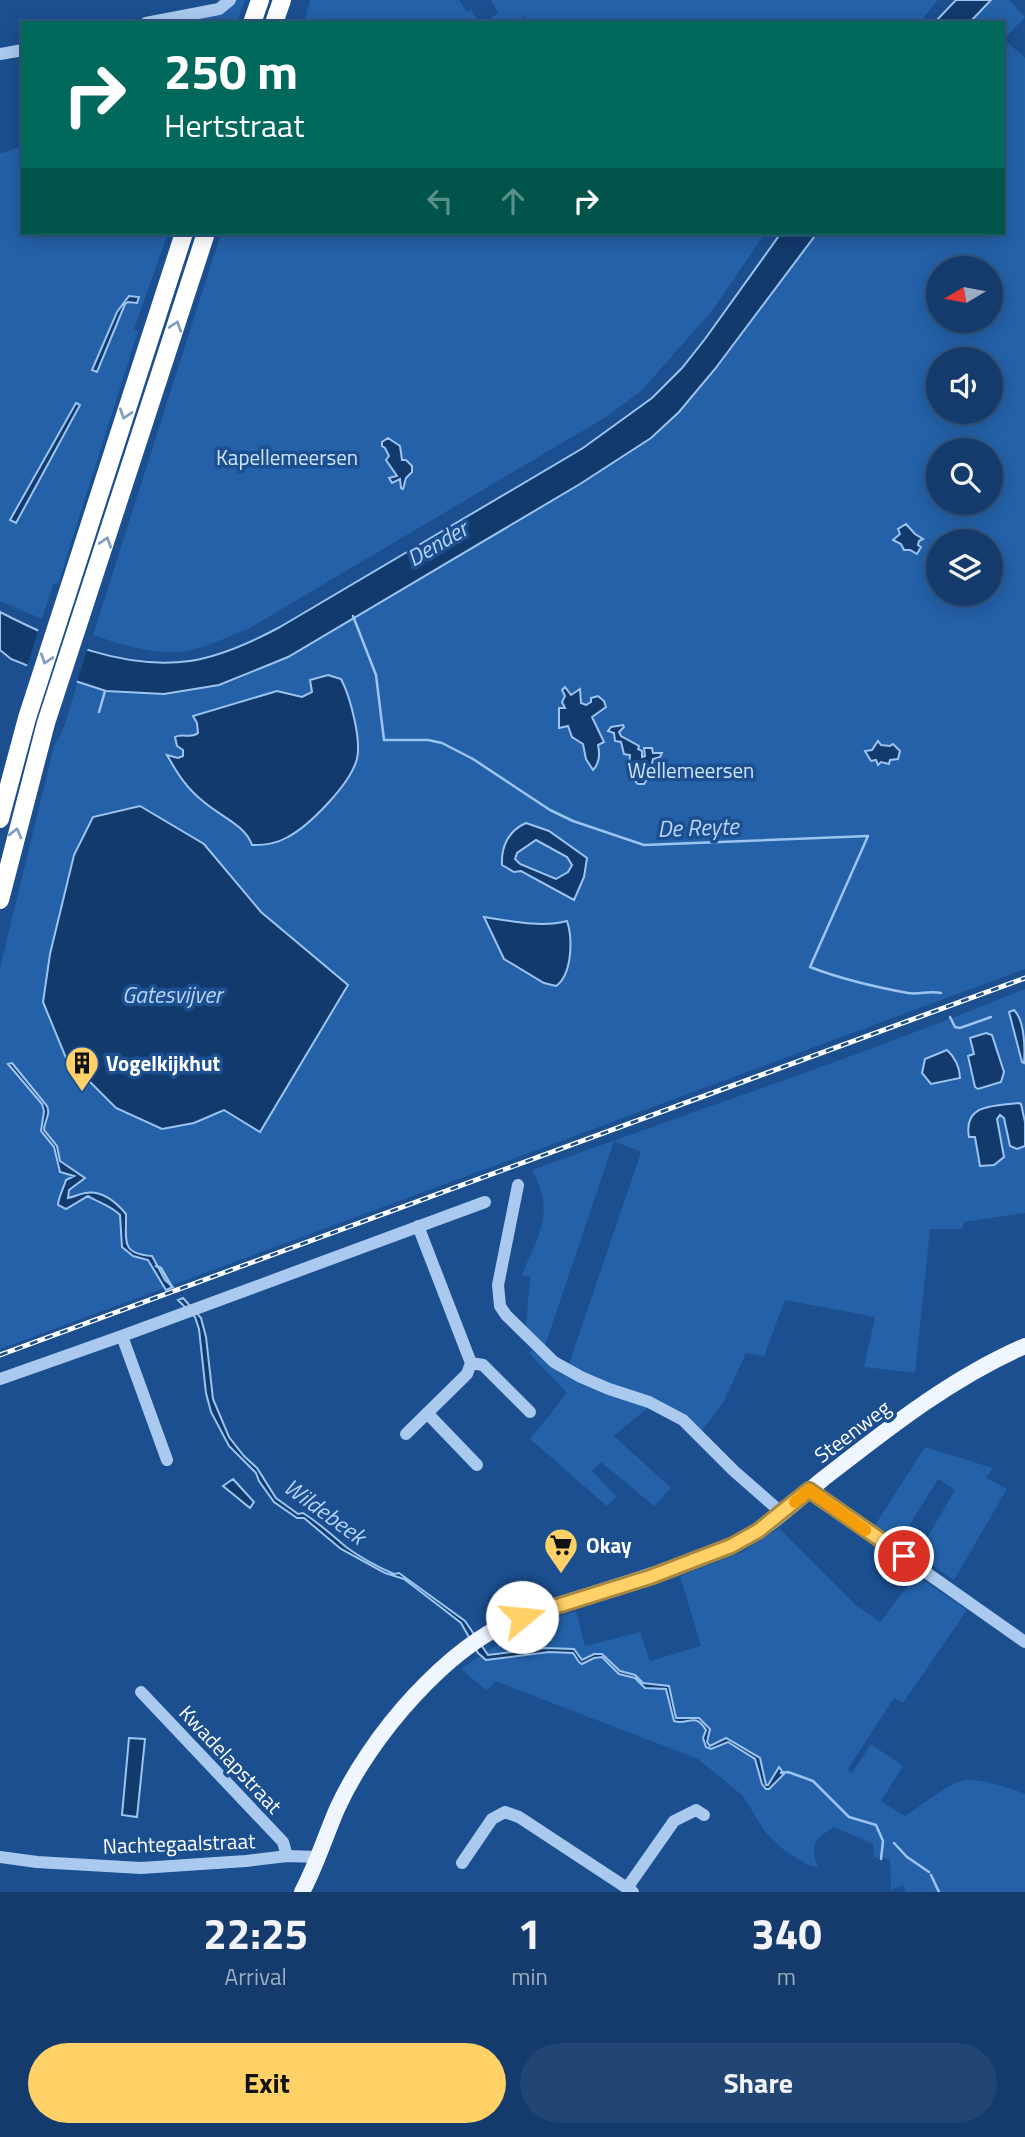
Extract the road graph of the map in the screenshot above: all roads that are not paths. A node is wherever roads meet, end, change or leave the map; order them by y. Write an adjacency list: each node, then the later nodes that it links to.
1 (230, 0): 4 (street)
2 (260, 0): 5 (highway)
3 (282, 0): 6 (highway)
4 (156, 21)
5 (253, 21)
6 (275, 21)
7 (21, 50): 8 (street)
8 (0, 54)
9 (183, 235): 11 (highway, one-way to 11)
10 (205, 235): 12 (highway, one-way to 10)
11 (0, 819)
12 (0, 900)
13 (518, 1185): 26 (street)
14 (485, 1202): 15 (street)
15 (418, 1226): 16 (street); 18 (street)
16 (122, 1336): 19 (street); 23 (street)
17 (1025, 1346): 25 (main road, Steenweg)
18 (471, 1363): 20 (street); 21 (street)
19 (0, 1379)
20 (530, 1412)
21 (427, 1413): 22 (street); 24 (street)
22 (406, 1434)
23 (167, 1460)
24 (477, 1465)
25 (809, 1490): 26 (main road, Steenweg); 27 (street)
26 (782, 1513): 32 (main road, Steenweg)
27 (1025, 1642)
28 (141, 1692): 30 (street, Kwadelapstraat)
29 (705, 1815): 34 (street)
30 (287, 1856): 31 (street, Nachtegaalstraat); 32 (street, Nachtegaalstraat)
31 (0, 1857)
32 (318, 1857): 35 (main road, Steenweg)
33 (462, 1863): 34 (street)
34 (630, 1890)
35 (302, 1892)

